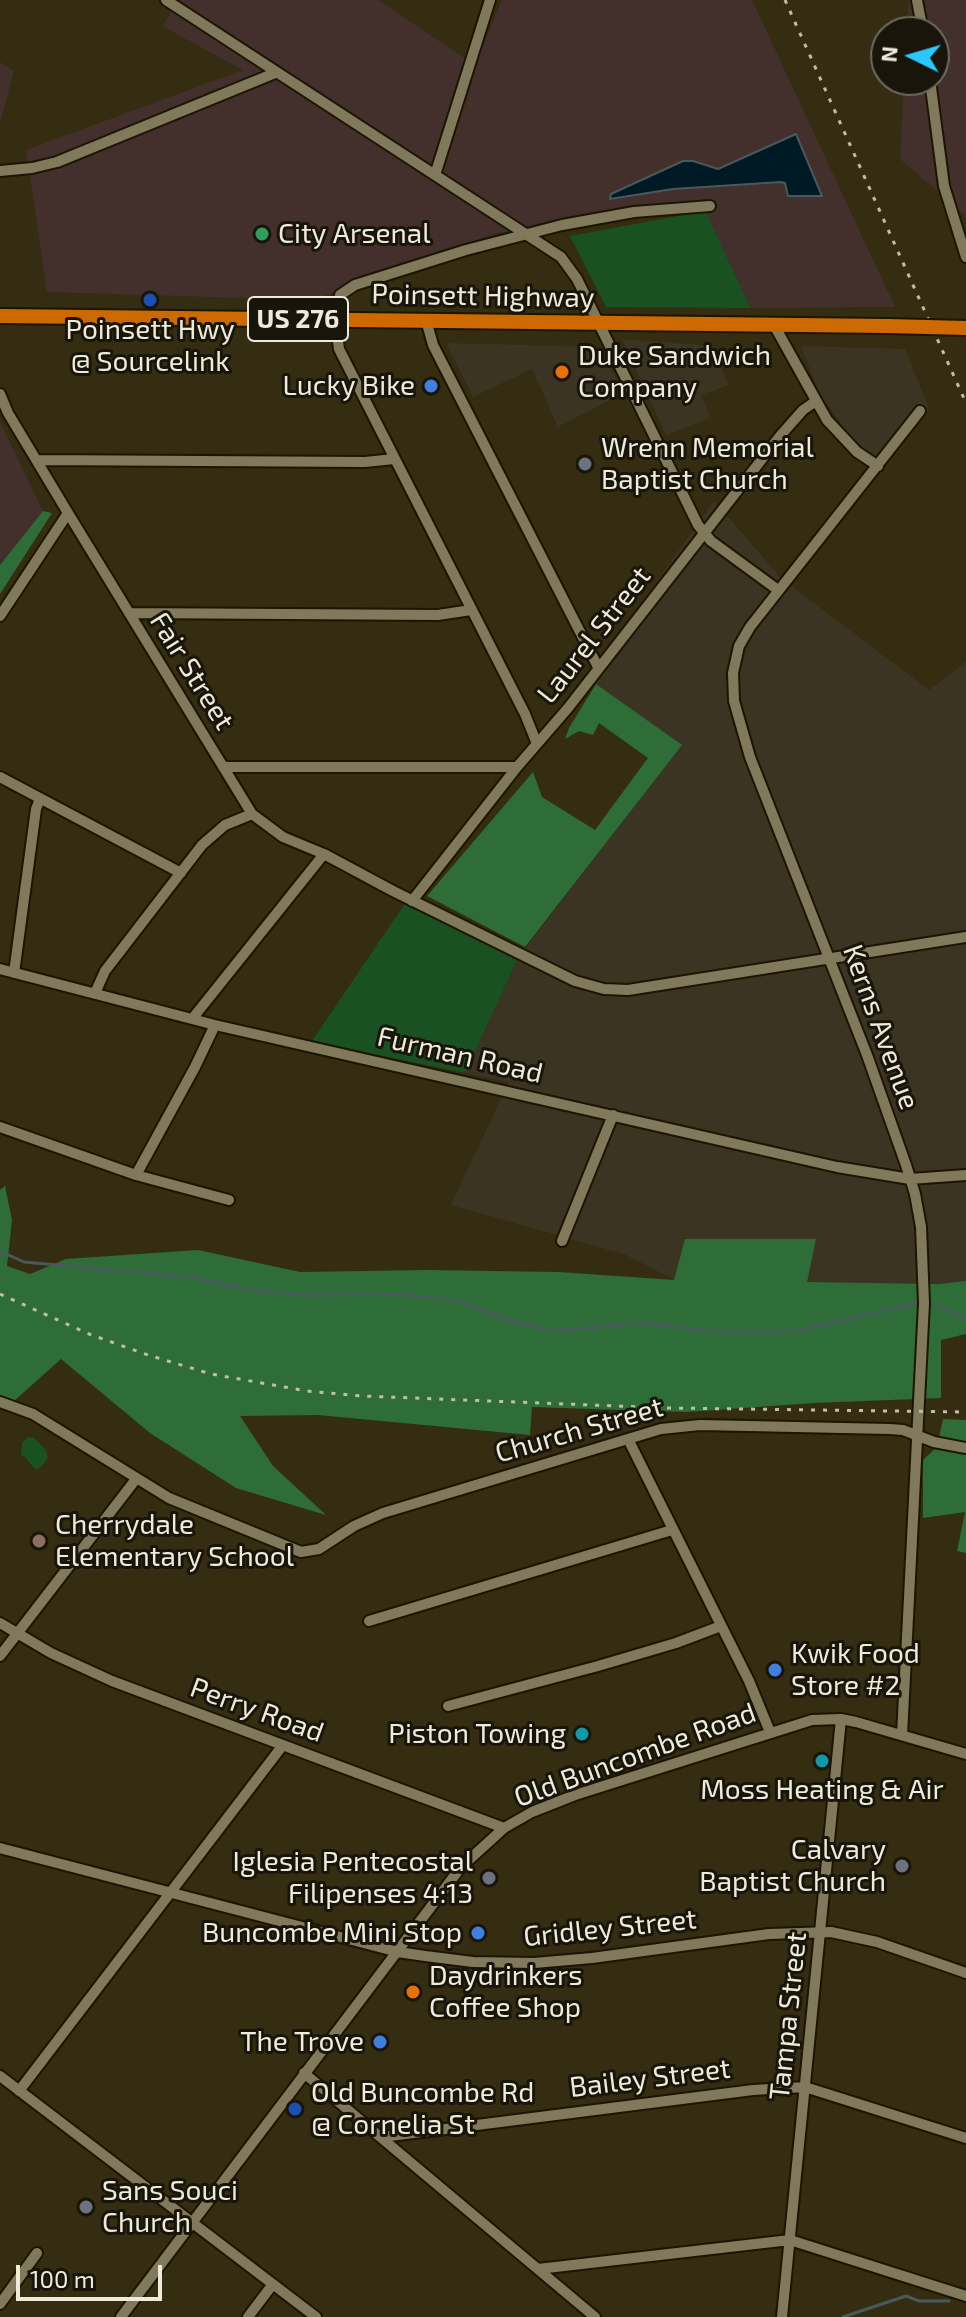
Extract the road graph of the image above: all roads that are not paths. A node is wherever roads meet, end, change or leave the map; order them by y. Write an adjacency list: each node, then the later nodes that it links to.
1 (166, 0): 3 (street)
2 (490, 0): 6 (street)
3 (275, 73): 5 (street); 6 (street)
4 (932, 96): 9 (street)
5 (0, 171)
6 (435, 175): 8 (street)
7 (710, 206): 8 (street)
8 (527, 234): 11 (street); 13 (street)
9 (966, 257)
10 (0, 316): 11 (highway, Poinsett Highway / US 276)
11 (335, 320): 12 (highway, Poinsett Highway / US 276); 19 (street)
12 (426, 320): 13 (highway, Poinsett Highway / US 276); 28 (street)
13 (597, 323): 14 (highway, Poinsett Highway / US 276); 23 (street)
14 (774, 325): 15 (highway, Poinsett Highway / US 276, bridge); 17 (street)
15 (966, 328)
16 (0, 394): 20 (street, Fair Street)
17 (816, 401): 21 (street); 23 (street, Laurel Street)
18 (920, 411): 21 (street, Kerns Avenue)
19 (394, 459): 20 (street); 25 (street)
20 (37, 460): 22 (street, Fair Street)
21 (878, 466): 24 (street, Kerns Avenue)
22 (68, 513): 26 (street, Fair Street); 27 (street)
23 (704, 533): 24 (street); 28 (street, Laurel Street)
24 (778, 590): 39 (street, Kerns Avenue)
25 (471, 610): 26 (street); 29 (street)
26 (129, 613): 30 (street, Fair Street)
27 (0, 616)
28 (598, 667): 29 (street, Laurel Street)
29 (537, 744): 31 (street, Laurel Street)
30 (223, 767): 31 (street); 34 (street, Fair Street)
31 (517, 767): 37 (street, Laurel Street)
32 (0, 777): 33 (street)
33 (40, 799): 36 (street); 41 (street)
34 (252, 814): 35 (street, Fair Street); 36 (street)
35 (324, 854): 37 (street, Fair Street); 43 (street)
36 (181, 873): 42 (street)
37 (412, 901): 39 (street, Fair Street)
38 (966, 937): 39 (street, Fair Street)
39 (831, 958): 49 (street, Kerns Avenue)
40 (0, 969): 41 (street, Furman Road)
41 (14, 973): 42 (street, Furman Road)
42 (95, 993): 43 (street, Furman Road)
43 (192, 1019): 44 (street, Furman Road)
44 (215, 1025): 45 (street, Furman Road); 47 (street)
45 (613, 1115): 49 (street, Furman Road); 51 (street)
46 (0, 1127): 47 (street)
47 (136, 1175): 50 (street)
48 (966, 1175): 49 (street, Furman Road)
49 (910, 1179): 53 (street, Kerns Avenue)
50 (229, 1200)
51 (562, 1241)
52 (0, 1402): 56 (street)
53 (917, 1435): 54 (street, Church Street); 55 (street, Church Street); 66 (street, Kerns Avenue)
54 (628, 1439): 56 (street, Church Street); 57 (street)
55 (966, 1448)
56 (136, 1479): 61 (street)
57 (672, 1530): 58 (street); 60 (street)
58 (369, 1621)
59 (0, 1623): 61 (street, Perry Road)
60 (721, 1626): 63 (street); 65 (street)
61 (17, 1634): 62 (street); 67 (street, Perry Road)
62 (0, 1656)
63 (448, 1706)
64 (841, 1719): 65 (street, Old Buncombe Road); 66 (street, Old Buncombe Road); 72 (street, Tampa Street)
65 (770, 1732): 69 (street, Old Buncombe Road)
66 (902, 1735): 68 (street, Old Buncombe Road)
67 (283, 1745): 69 (street, Perry Road); 71 (street)
68 (966, 1754)
69 (504, 1828): 73 (street, Old Buncombe Road)
70 (0, 1848): 71 (street, Gridley Street)
71 (171, 1892): 73 (street, Gridley Street); 78 (street)
72 (820, 1932): 73 (street, Gridley Street); 74 (street, Gridley Street); 77 (street, Tampa Street)
73 (398, 1952): 75 (street, Old Buncombe Road)
74 (966, 1973)
75 (304, 2073): 79 (street); 81 (street, Old Buncombe Road)
76 (0, 2076): 78 (street)
77 (805, 2087): 79 (street, Bailey Street); 80 (street, Bailey Street); 82 (street, Tampa Street)
78 (19, 2091): 81 (street)
79 (382, 2137): 84 (street)
80 (966, 2138)
81 (191, 2222): 85 (street); 88 (street, Old Buncombe Road)
82 (790, 2240): 84 (street); 86 (street); 92 (street, Tampa Street)
83 (37, 2253): 87 (street)
84 (538, 2269): 91 (street)
85 (273, 2284): 89 (street); 90 (street)
86 (966, 2296)
87 (0, 2304)
88 (121, 2317)
89 (248, 2317)
90 (316, 2317)
91 (595, 2317)
92 (782, 2317)

